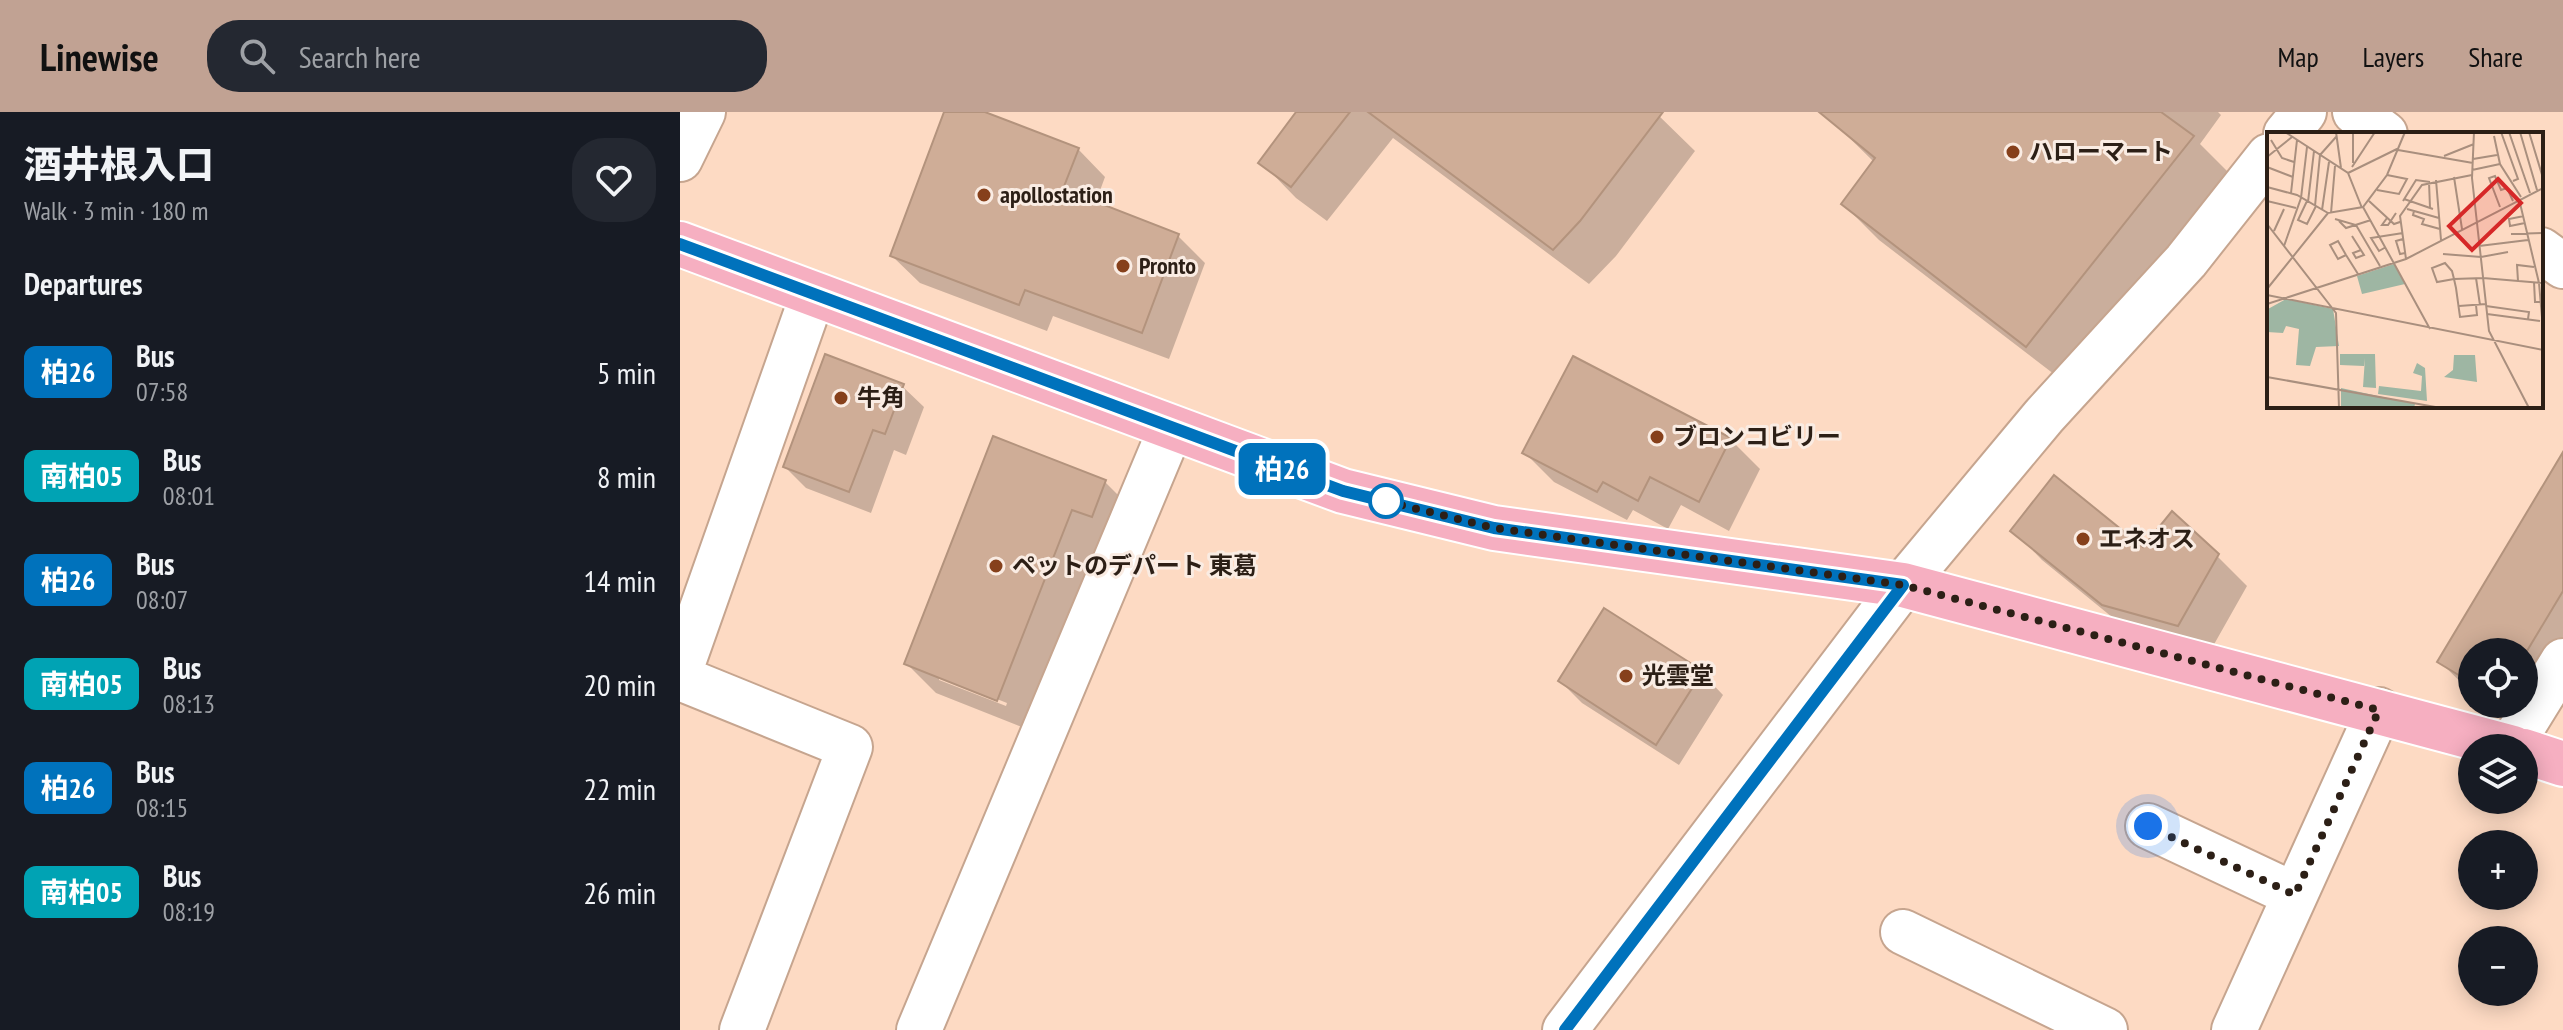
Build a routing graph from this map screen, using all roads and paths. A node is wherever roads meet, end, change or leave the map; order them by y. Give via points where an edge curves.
1 (703, 112) edge
2 (2304, 112) edge
3 (2355, 112) edge
4 (2288, 132) edge
5 (2382, 132) edge
6 (680, 159) edge
7 (2267, 159) edge
8 (680, 244) edge
9 (2543, 251) edge
10 (2563, 266) edge
11 (813, 294) junction
12 (1171, 428) junction
13 (1903, 585) junction
14 (2563, 661) edge
15 (680, 671) edge
16 (680, 678) edge
17 (2379, 710) junction
18 (2463, 734) edge
19 (2520, 734) edge
20 (2538, 756) edge
21 (2563, 764) edge
22 (2148, 826) dead end
23 (2295, 895) junction
24 (1903, 932) dead end
25 (742, 1030) edge
26 (919, 1030) edge
27 (1565, 1030) edge
28 (2105, 1030) edge
29 (2234, 1030) edge

1 - 6 street
2 - 4 street
3 - 5 street
7 - 13 street via 2186,261 2044,416
8 - 11 main road
9 - 10 street
11 - 12 main road
11 - 15 street
12 - 13 main road via 1343,491 1494,528
12 - 26 street
13 - 17 main road
13 - 27 street
14 - 19 street
16 - 25 street via 850,747
17 - 18 main road
17 - 23 street
20 - 21 main road
22 - 23 street
23 - 29 street
24 - 28 street

